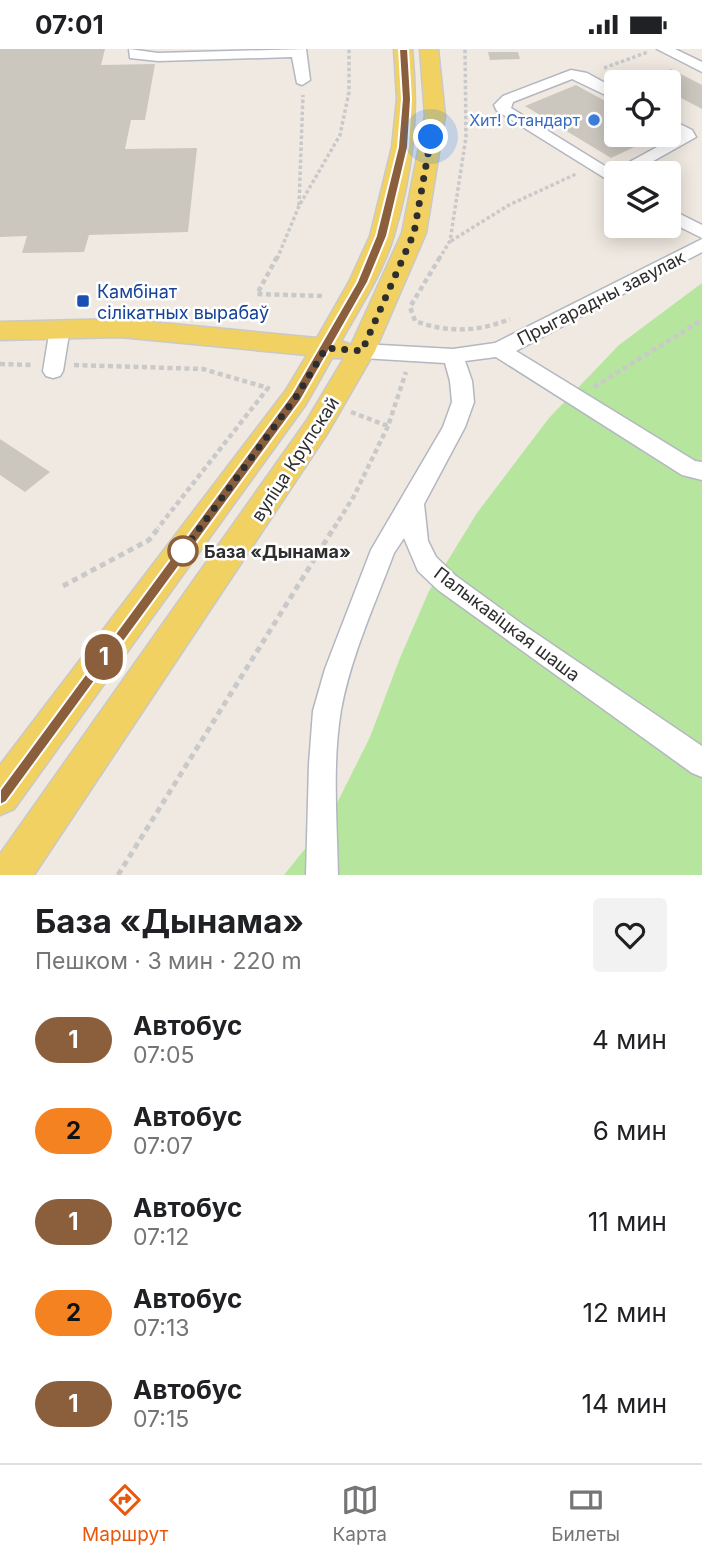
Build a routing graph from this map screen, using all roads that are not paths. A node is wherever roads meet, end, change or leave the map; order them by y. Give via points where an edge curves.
1 (136, 49) edge
2 (403, 49) edge
3 (429, 49) edge
4 (664, 49) edge
5 (299, 50) edge
6 (219, 52) edge
7 (702, 68) edge
8 (302, 80) road end
9 (604, 88) edge
10 (681, 130) edge
11 (681, 141) edge
12 (670, 147) edge
13 (644, 161) edge
14 (604, 171) edge
15 (681, 221) edge
16 (702, 233) edge
17 (702, 245) edge
18 (60, 328) junction
19 (0, 331) edge
20 (326, 348) junction
21 (499, 350) junction
22 (362, 351) junction
23 (453, 356) junction
24 (54, 368) road end
25 (702, 471) edge
26 (412, 504) junction
27 (702, 763) edge
28 (0, 796) edge
29 (10, 875) edge
30 (322, 875) edge

1 - 6 street via 135,55 158,57
2 - 20 main road, вуліца Крупскай via 407,99 403,147 382,236
3 - 22 main road, вуліца Крупскай via 435,116 414,233
4 - 7 street
5 - 6 street
5 - 8 lane
9 - 14 street via 571,74 502,105
10 - 11 street via 688,137
12 - 13 street
15 - 16 street
17 - 21 street, Прыгарадны завулак
18 - 19 main road
18 - 20 main road via 121,328
18 - 24 street
20 - 22 main road
20 - 28 main road, вуліца Крупскай via 296,397
21 - 23 street, Прыгарадны завулак
21 - 25 street via 690,469
22 - 23 street, Прыгарадны завулак
22 - 29 main road, вуліца Крупскай via 317,427
23 - 26 street via 463,402
26 - 27 street, Палыкавіцкая шаша via 416,541 427,564 447,583
26 - 30 street via 383,550 338,669 327,712

